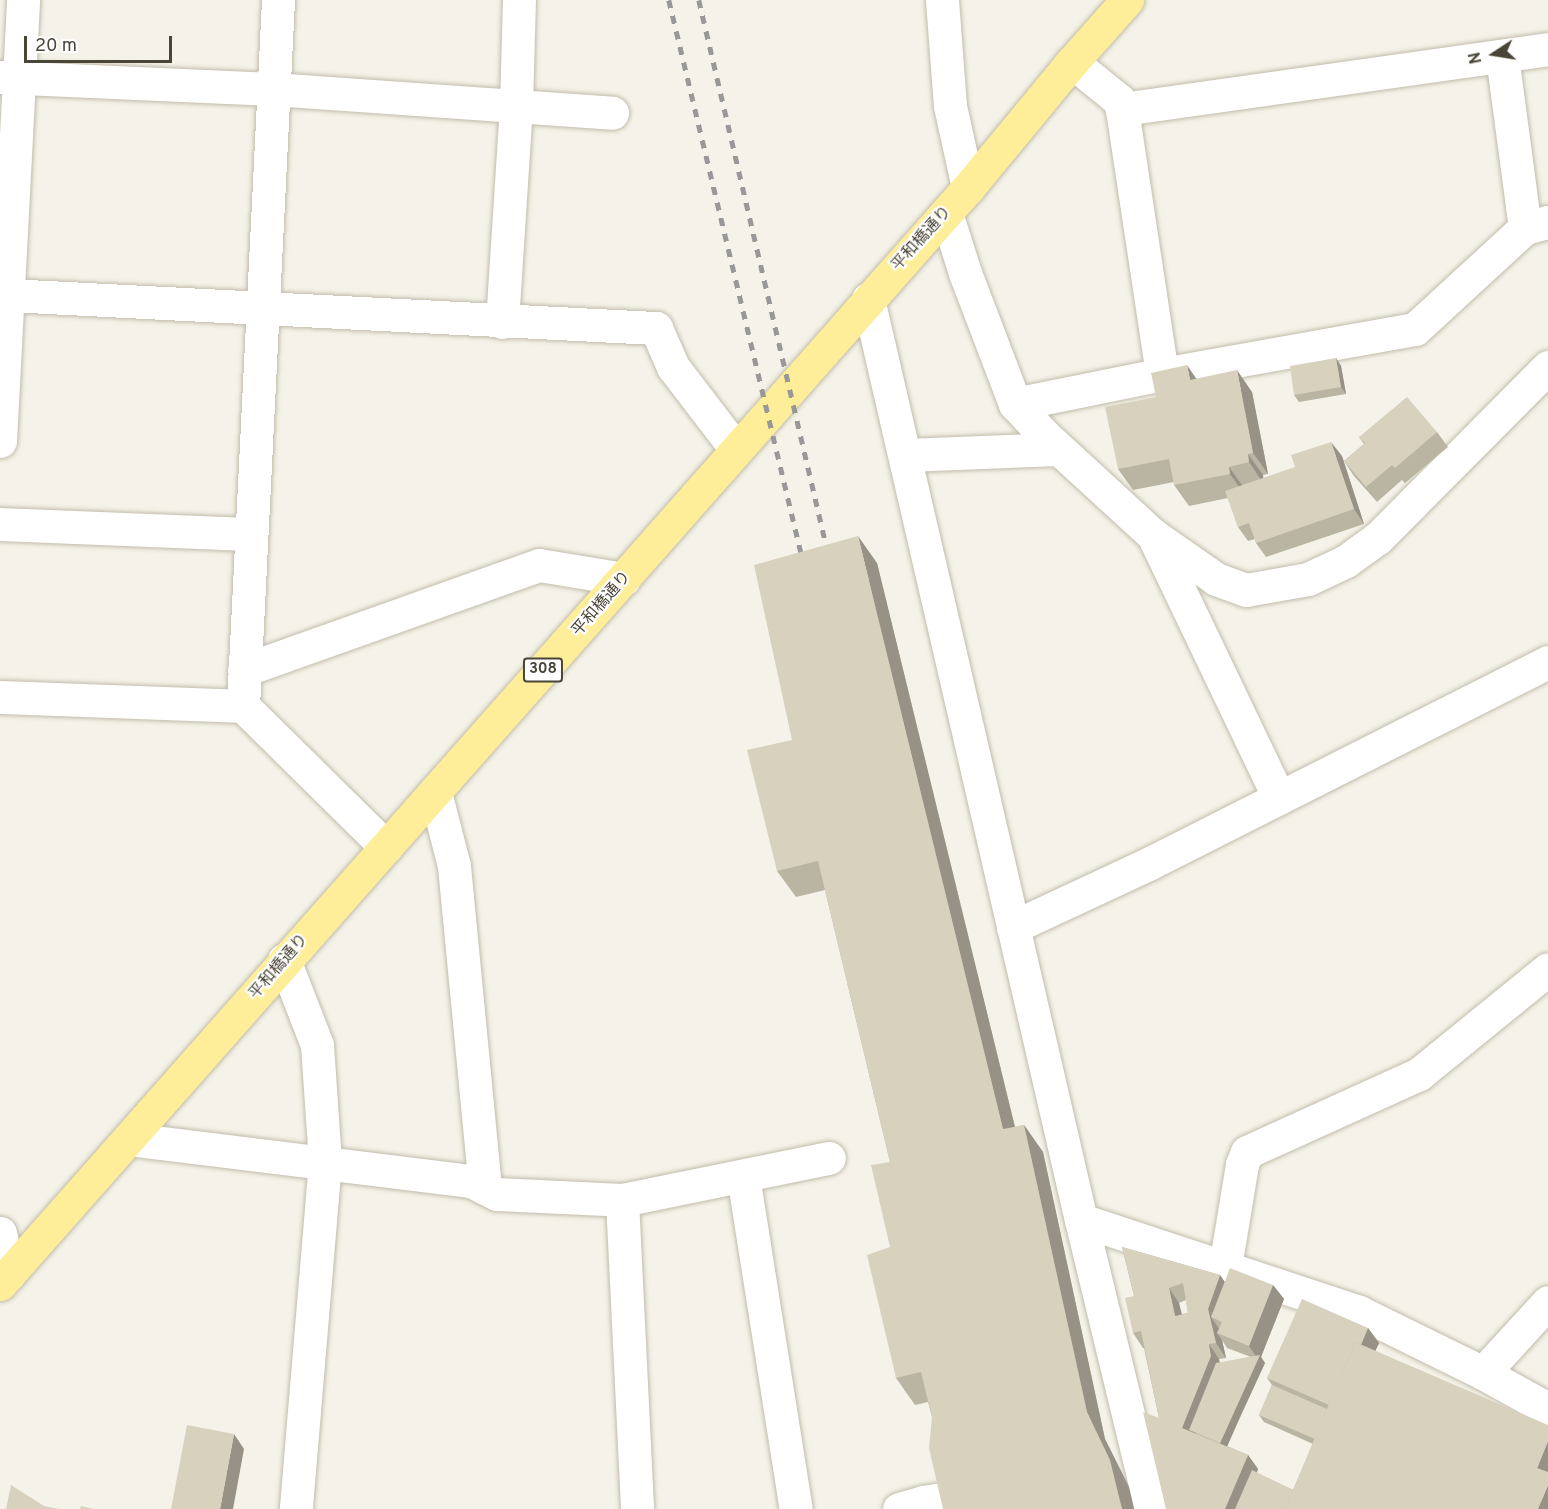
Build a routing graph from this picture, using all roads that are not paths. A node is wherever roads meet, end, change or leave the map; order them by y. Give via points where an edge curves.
1 (23, 0) edge
2 (278, 0) edge
3 (519, 0) edge
4 (942, 0) edge
5 (1127, 0) edge
6 (1548, 49) edge
7 (1502, 56) junction
8 (1072, 62) junction
9 (9, 77) edge
10 (273, 89) junction
11 (516, 106) junction
12 (1122, 109) junction
13 (612, 113) dead end
14 (968, 188) junction
15 (946, 213) junction
16 (1536, 225) edge
17 (5, 250) edge
18 (8, 295) junction
19 (868, 299) junction
20 (262, 308) junction
21 (502, 322) junction
22 (1162, 374) junction
23 (1544, 381) edge
24 (1015, 404) junction
25 (0, 441) edge
26 (736, 448) junction
27 (1058, 449) junction
28 (906, 455) junction
29 (0, 524) edge
30 (251, 534) junction
31 (1153, 535) junction
32 (624, 579) junction
33 (1548, 662) edge
34 (244, 670) junction
35 (0, 697) edge
36 (243, 706) junction
37 (435, 792) junction
38 (1279, 798) junction
39 (386, 848) junction
40 (1013, 927) junction
41 (284, 960) junction
42 (1548, 969) edge
43 (129, 1139) junction
44 (830, 1158) dead end
45 (325, 1161) junction
46 (742, 1176) junction
47 (485, 1188) junction
48 (622, 1200) junction
49 (1081, 1220) junction
50 (0, 1233) edge
51 (1225, 1267) junction
52 (5, 1279) edge
53 (1548, 1302) edge
54 (1483, 1373) junction
55 (1548, 1409) edge
56 (953, 1497) edge
57 (297, 1509) edge
58 (637, 1509) edge
59 (795, 1509) edge
60 (899, 1509) edge
61 (1151, 1509) edge

1 - 9 street
2 - 10 street
3 - 11 street
4 - 14 street via 950,106
5 - 8 main road, 平和橋通り / 308
6 - 7 street
7 - 12 street
7 - 16 street
8 - 12 street via 1119,100
8 - 14 main road, 平和橋通り / 308
9 - 10 street
9 - 17 street
10 - 11 street
10 - 20 street
11 - 13 street
11 - 21 street
12 - 22 street
14 - 15 main road, 平和橋通り / 308
15 - 19 main road, 平和橋通り / 308
15 - 24 street via 964,273
16 - 22 street via 1415,329
17 - 18 street
18 - 20 street
18 - 25 street
19 - 26 main road, 平和橋通り / 308
19 - 28 street
20 - 21 street
20 - 30 street
21 - 26 street via 656,328 673,367
22 - 24 street
23 - 31 street via 1378,538 1346,561 1308,579 1246,590 1216,579
24 - 27 street
26 - 32 main road, 平和橋通り / 308
27 - 28 street
27 - 31 street
28 - 40 street
29 - 30 street
30 - 34 street
31 - 38 street
32 - 34 street via 538,565
32 - 37 main road, 平和橋通り / 308
33 - 38 street
34 - 36 street
35 - 36 street
36 - 39 street
37 - 39 main road, 平和橋通り / 308
37 - 47 street via 454,866
38 - 40 street
39 - 41 main road, 平和橋通り / 308
40 - 49 street
41 - 43 main road, 平和橋通り / 308
41 - 45 street via 317,1045
42 - 51 street via 1419,1074 1247,1152
43 - 45 street
43 - 52 main road, 平和橋通り / 308
44 - 46 street
45 - 47 street via 471,1181
45 - 57 street
46 - 48 street
46 - 59 street
47 - 48 street via 497,1194
48 - 58 street
49 - 51 street
49 - 61 street
50 - 52 street
51 - 54 street via 1359,1312
53 - 54 street
54 - 55 street
56 - 60 street

